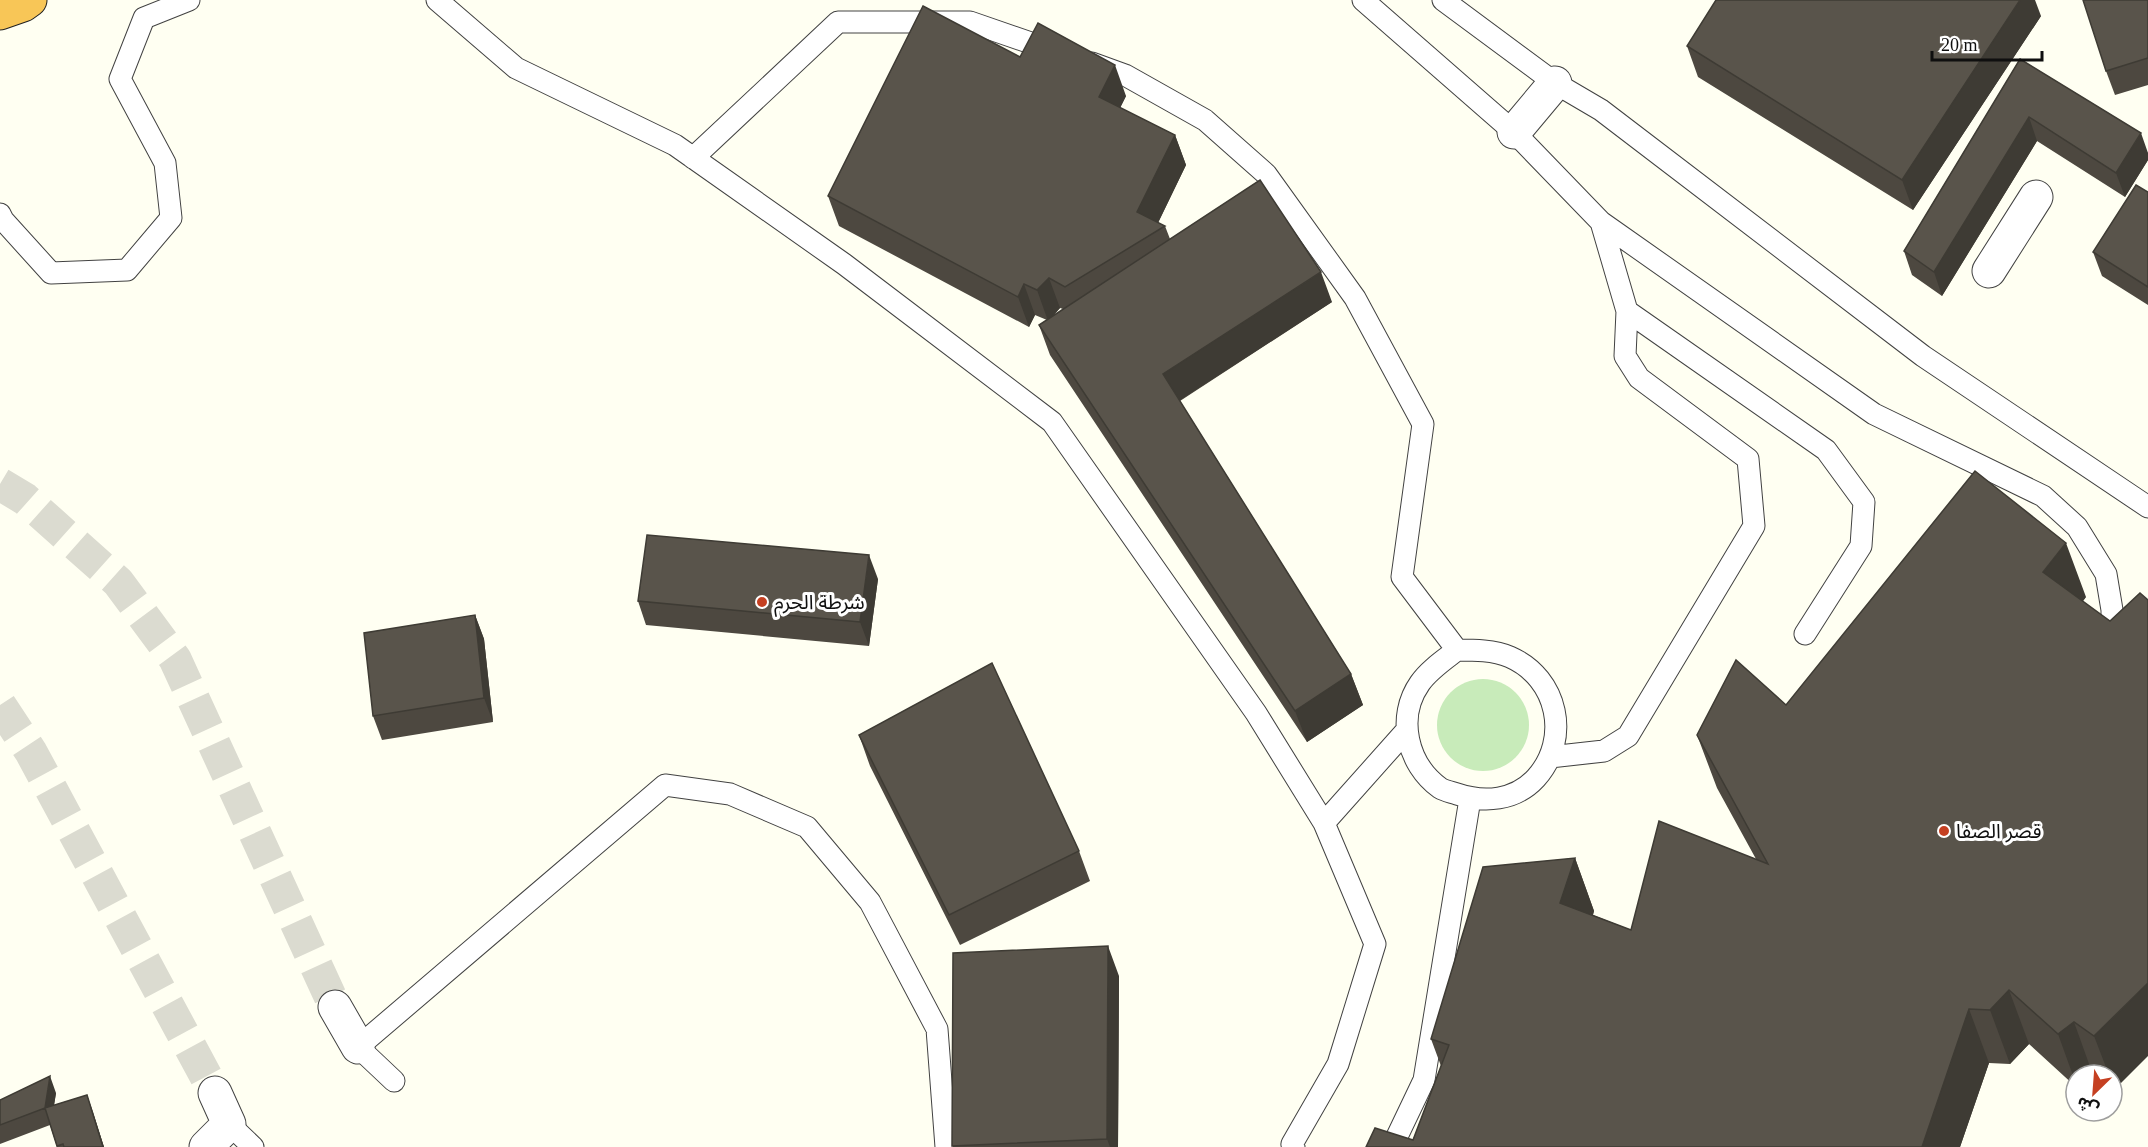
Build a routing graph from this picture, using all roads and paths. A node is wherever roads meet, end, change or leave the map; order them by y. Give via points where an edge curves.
1 (30, 0) edge
2 (189, 0) edge
3 (437, 0) edge
4 (1363, 0) edge
5 (1443, 0) edge
6 (0, 13) edge
7 (1555, 83) junction
8 (1514, 132) junction
9 (693, 158) junction
10 (2036, 197) dead end
11 (0, 214) edge
12 (1601, 222) junction
13 (1989, 270) dead end
14 (1627, 311) junction
15 (2148, 507) edge
16 (1804, 634) dead end
17 (2112, 646) edge
18 (1457, 650) junction
19 (1406, 731) junction
20 (1550, 757) junction
21 (1470, 799) junction
22 (1324, 823) junction
23 (334, 1007) tunnel mouth
24 (358, 1047) junction
25 (394, 1081) dead end
26 (215, 1092) tunnel mouth
27 (229, 1124) junction
28 (206, 1147) edge
29 (253, 1147) edge
30 (946, 1147) edge
31 (1294, 1147) edge
32 (1392, 1147) edge

1 - 6 highway
2 - 11 lane via 144,18 120,79 165,163 171,218 127,270 51,273
3 - 9 lane via 516,68 675,145
4 - 8 lane
5 - 7 lane
7 - 8 street
7 - 15 lane via 1601,110 1923,356
8 - 12 lane
9 - 18 lane via 838,22 970,22 1125,75 1205,120 1266,174 1355,298 1423,424 1402,577
9 - 22 lane via 844,264 1052,422 1256,713
10 - 13 street
12 - 14 lane
12 - 17 lane via 1874,414 2043,496 2077,526 2106,574
14 - 16 lane via 1826,450 1864,502 1861,546
14 - 20 lane via 1625,356 1639,378 1748,459 1754,526 1628,736 1604,751
18 - 19 lane via 1420,683 1409,706
18 - 20 lane via 1509,656 1531,669 1546,687 1555,710 1557,734
19 - 21 lane via 1424,774 1442,789
19 - 22 lane
20 - 21 lane via 1536,779 1514,794 1489,801
21 - 32 lane via 1424,1080
22 - 31 lane via 1375,944 1338,1064 1292,1144
23 - 24 street
24 - 25 lane
24 - 30 lane via 665,785 730,794 807,828 870,902 937,1029
26 - 27 street
27 - 28 street
27 - 29 lane

